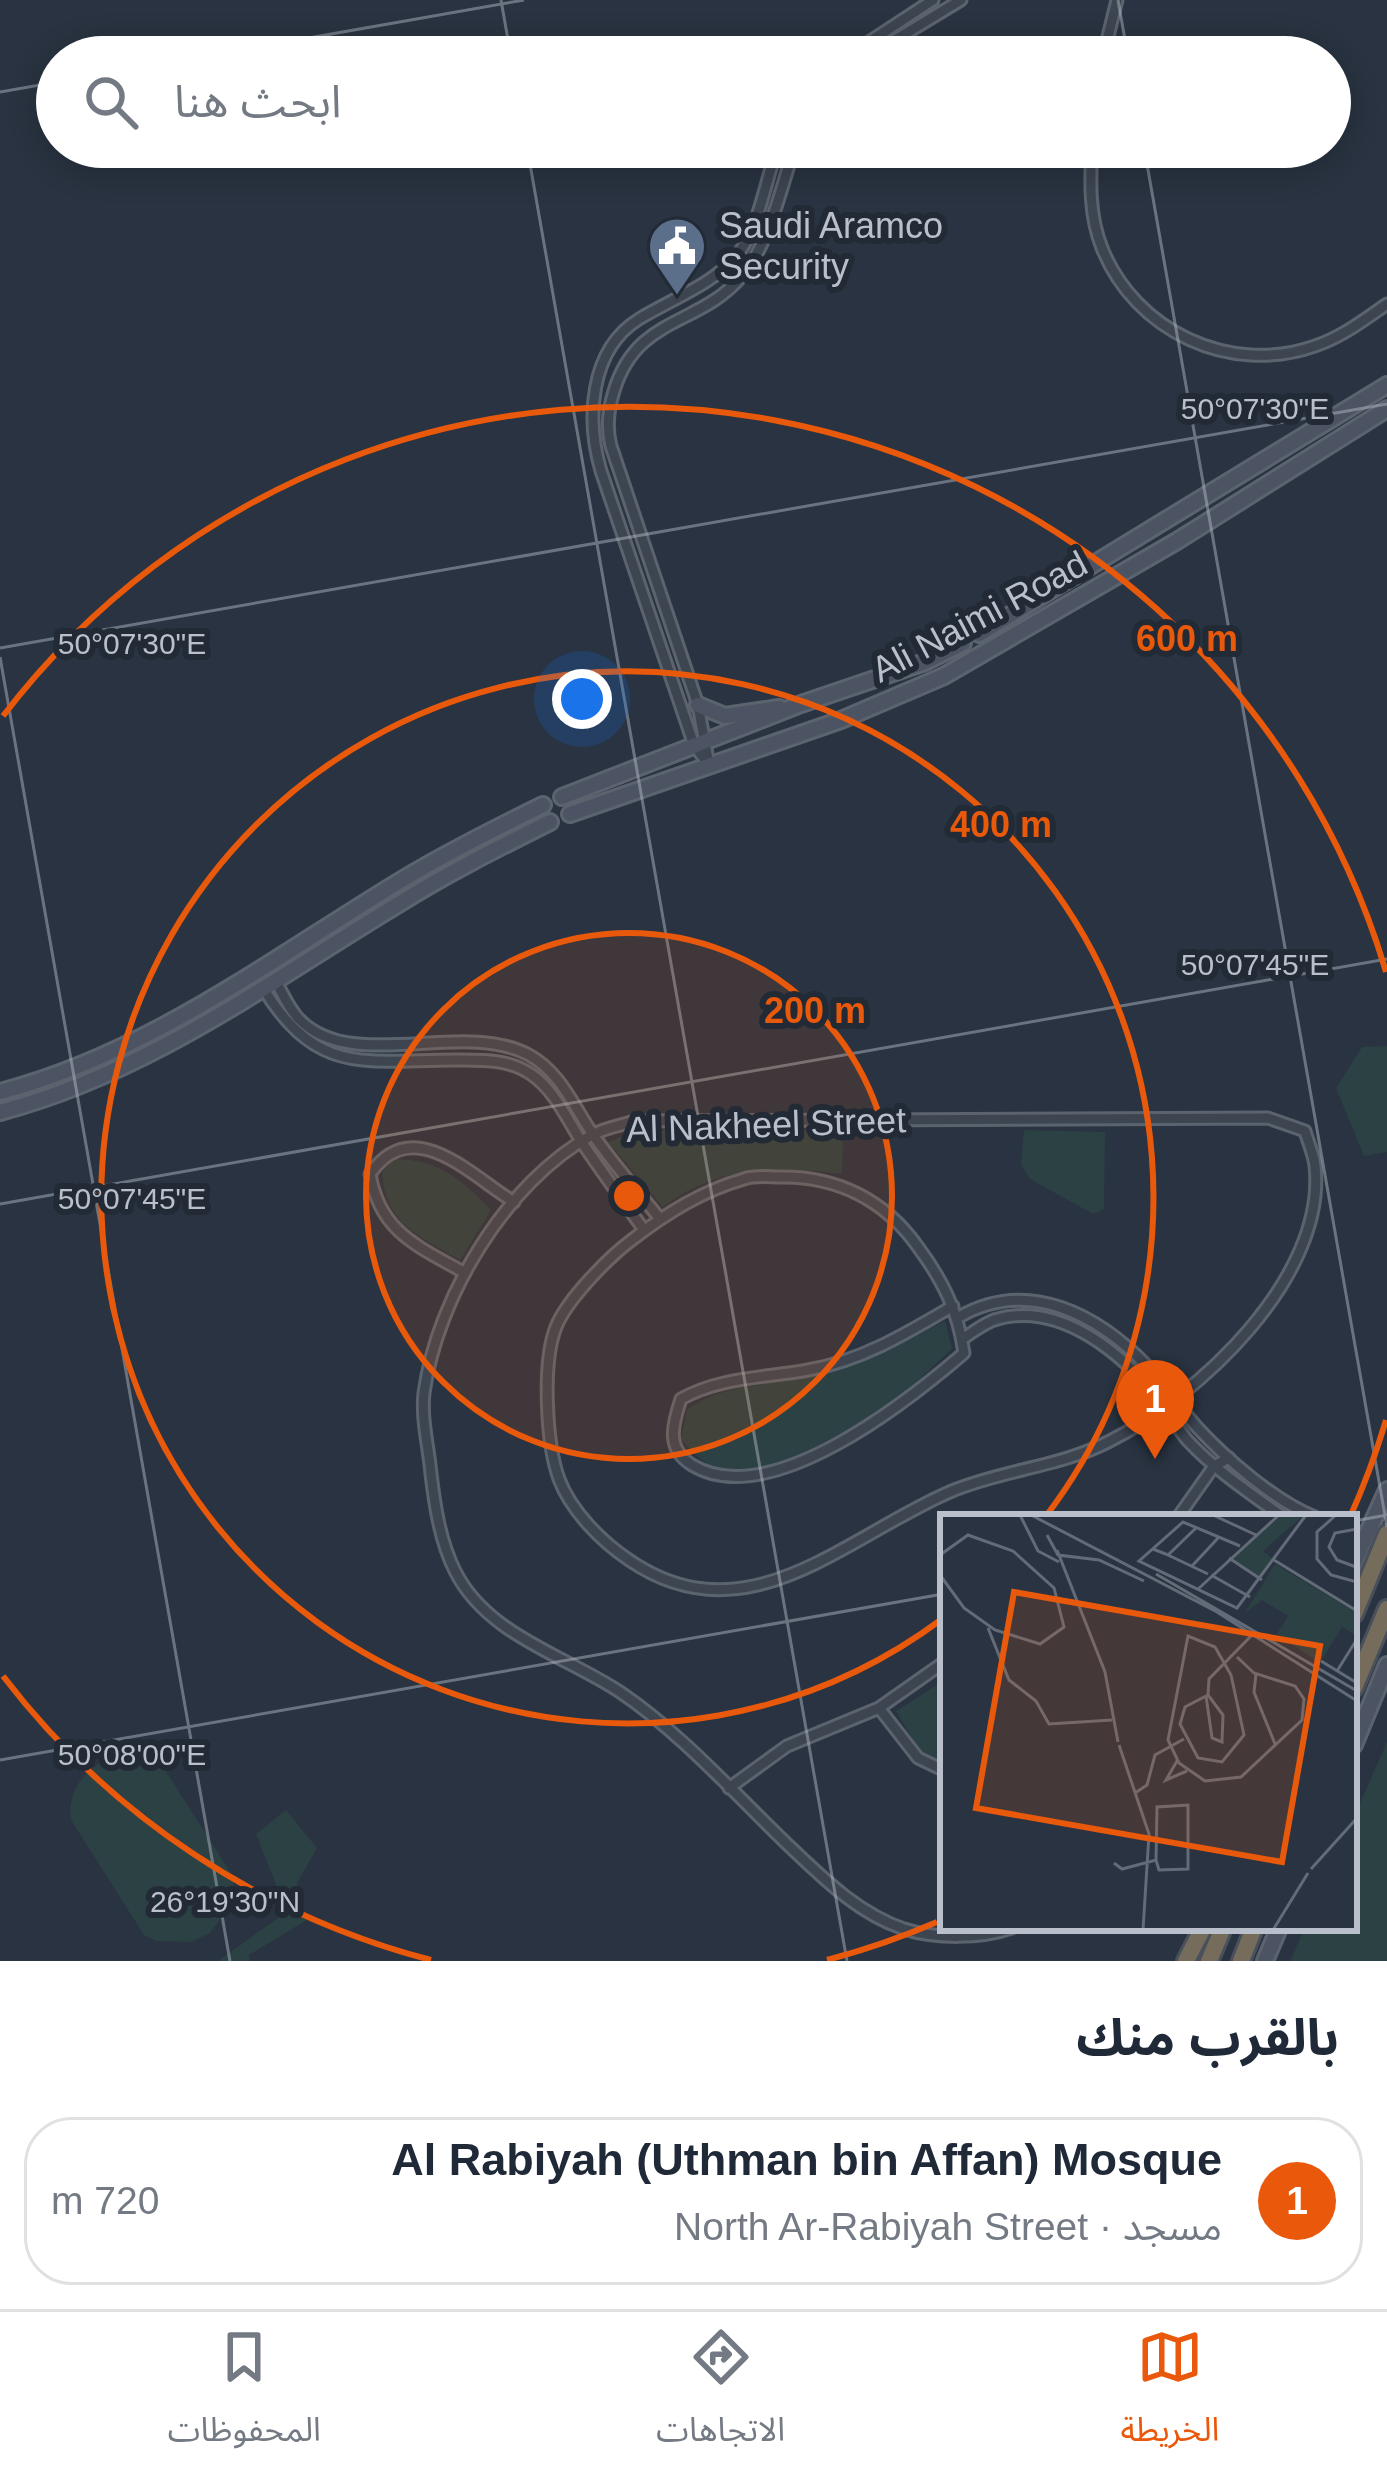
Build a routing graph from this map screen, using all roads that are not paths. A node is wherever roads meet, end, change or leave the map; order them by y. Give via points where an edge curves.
1 (933, 0) edge
2 (961, 0) edge
3 (1116, 0) edge
4 (878, 36) edge
5 (902, 36) edge
6 (1108, 36) edge
7 (771, 168) edge
8 (788, 168) edge
9 (1092, 168) edge
10 (711, 278) junction
11 (725, 292) junction
12 (1387, 304) edge
13 (634, 322) junction
14 (647, 337) junction
15 (1387, 386) edge
16 (1387, 409) edge
17 (979, 634) dead end
18 (963, 643) dead end
19 (801, 704) junction
20 (698, 705) junction
21 (701, 743) junction
22 (709, 765) junction
23 (543, 805) dead end
24 (519, 816) junction
25 (550, 822) dead end
26 (528, 833) junction
27 (258, 970) junction
28 (269, 985) junction
29 (0, 1092) edge
30 (0, 1112) edge
31 (593, 1134) junction
32 (582, 1143) junction
33 (514, 1202) junction
34 (660, 1219) junction
35 (644, 1231) junction
36 (465, 1273) junction
37 (953, 1306) junction
38 (959, 1317) junction
39 (962, 1339) junction
40 (1169, 1402) junction
41 (1229, 1458) junction
42 (1214, 1466) junction
43 (1387, 1490) edge
44 (1180, 1514) edge
45 (1279, 1514) edge
46 (1311, 1514) edge
47 (1371, 1529) edge
48 (1357, 1556) edge
49 (1357, 1599) edge
50 (1387, 1610) edge
51 (940, 1665) edge
52 (1387, 1665) edge
53 (1357, 1681) edge
54 (879, 1708) junction
55 (1357, 1738) edge
56 (940, 1769) edge
57 (729, 1788) junction
58 (1004, 1931) edge
59 (1199, 1931) edge
60 (1222, 1931) edge
61 (1253, 1931) edge
62 (1278, 1931) edge
63 (1185, 1961) edge
64 (1209, 1961) edge
65 (1241, 1961) edge
66 (1265, 1961) edge

1 - 4 street
2 - 5 street
3 - 6 street
7 - 10 street via 743,246
8 - 11 street via 760,249
9 - 12 street via 1105,255 1133,299 1176,333 1224,352 1274,355 1334,339
10 - 11 street via 712,290
10 - 13 street
11 - 14 street
13 - 14 street via 646,326
13 - 21 street via 600,374 594,447
14 - 20 street via 619,374 609,437
15 - 17 main road, Ali Naimi Road
16 - 22 main road, Ali Naimi Road via 944,676
18 - 19 main road, Ali Naimi Road
19 - 20 main road via 737,716
19 - 21 main road, Ali Naimi Road
20 - 21 street
21 - 22 street
21 - 22 main road, Ali Naimi Road via 569,794 572,803 576,811
23 - 24 main road
24 - 26 main road via 532,820
24 - 27 main road
25 - 26 main road
26 - 28 main road
27 - 28 street
27 - 29 main road via 118,1050
28 - 30 main road via 151,1055
28 - 31 street via 332,1040 475,1041 526,1054 563,1086
28 - 32 street via 291,1029 329,1054 514,1065 535,1076
31 - 32 street, Al Nakheel Street
31 - 34 street
31 - 40 street, Al Nakheel Street via 635,1120 1084,1116 1268,1118 1305,1131 1315,1167 1310,1223 1294,1262 1267,1311
32 - 33 street, Al Nakheel Street
32 - 35 street
33 - 36 street, Al Nakheel Street
33 - 36 street via 442,1154 383,1154 370,1174 390,1225
34 - 35 street
34 - 37 street via 747,1177 808,1177 860,1193 900,1221
35 - 40 street via 606,1259 556,1326 546,1401 560,1480 602,1541 690,1589 749,1588 794,1576 934,1499 1108,1442
36 - 57 street, Al Nakheel Street via 435,1338 423,1398 436,1517 455,1572 488,1617 620,1692
37 - 38 street
37 - 39 street via 863,1355 695,1391 681,1400 672,1440 680,1457 704,1472 758,1476 898,1407 964,1353
38 - 39 street
38 - 40 street via 982,1304 1063,1306 1150,1368
39 - 40 street via 1004,1318 1062,1324 1110,1350
40 - 41 street
40 - 42 street via 1185,1438
41 - 42 street
41 - 46 street
42 - 44 street
42 - 45 street
43 - 47 main road
47 - 48 main road
47 - 49 highway
50 - 53 highway
51 - 54 street
52 - 55 main road
54 - 56 street via 918,1758
54 - 57 street via 787,1746
57 - 58 street, Al Nakheel Street via 840,1894 905,1929
59 - 63 highway
60 - 64 highway
61 - 65 highway
62 - 66 main road

